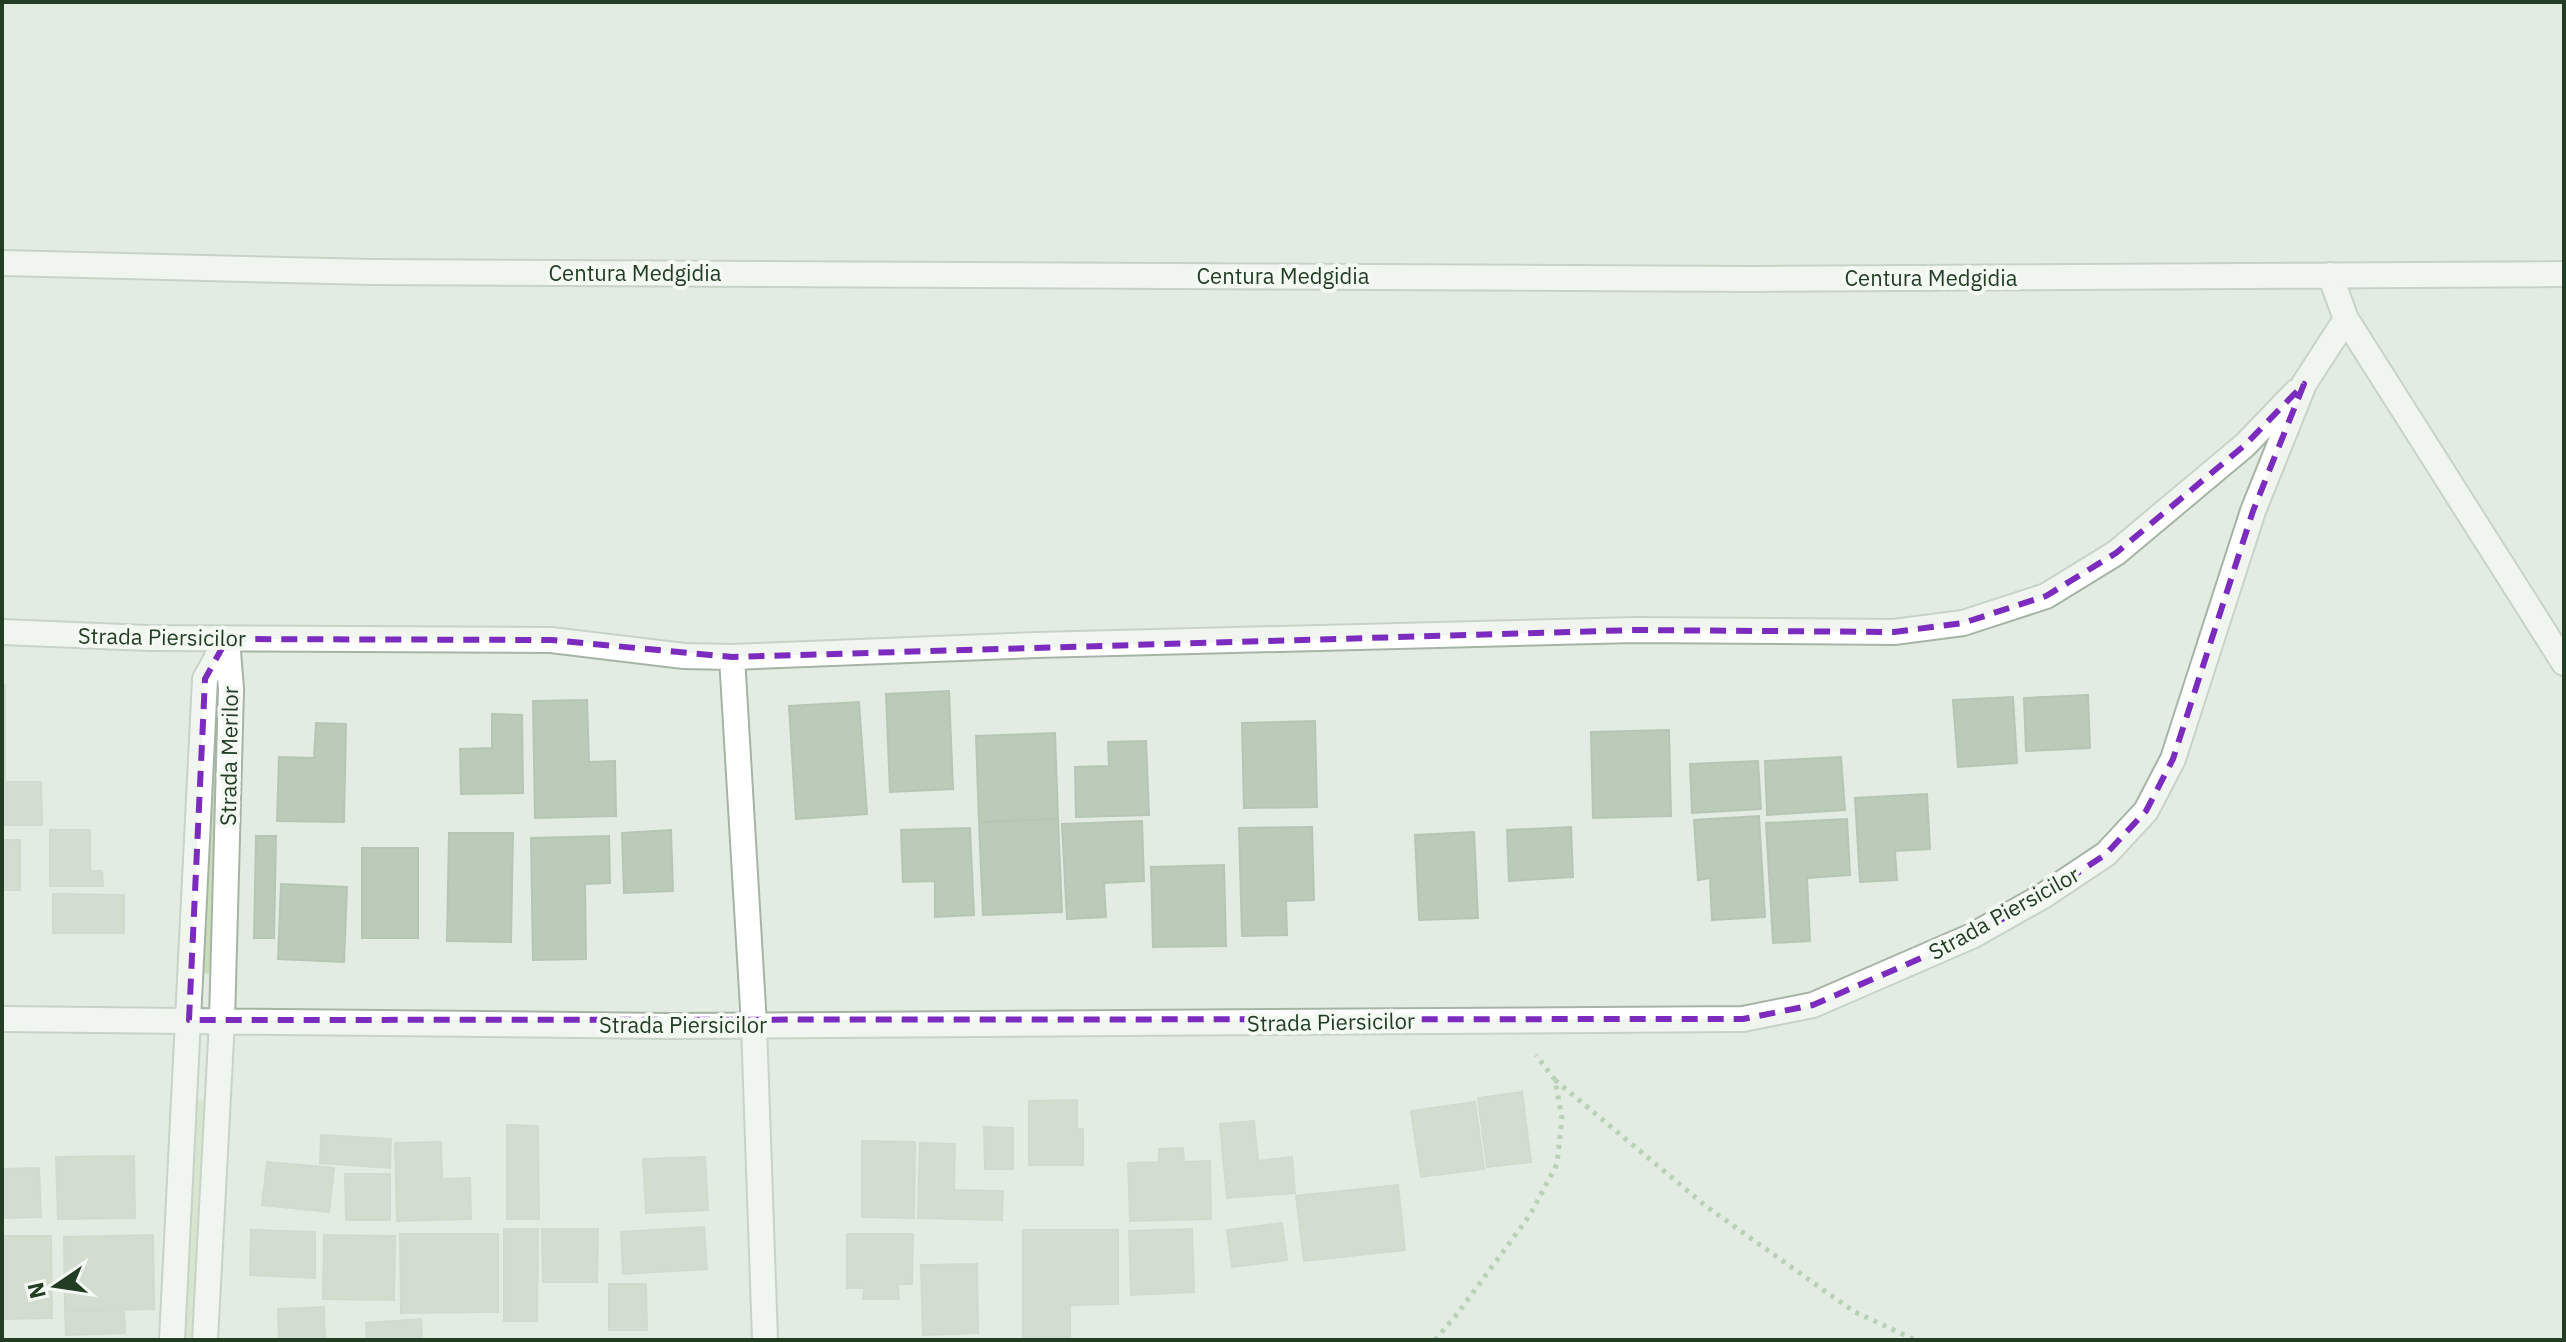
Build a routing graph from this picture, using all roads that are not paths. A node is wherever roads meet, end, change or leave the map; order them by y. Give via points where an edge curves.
1 (2, 263) edge
2 (2564, 274) edge
3 (2330, 275) junction
4 (2346, 319) junction
5 (2304, 384) junction
6 (2, 632) edge
7 (227, 639) junction
8 (732, 657) junction
9 (2564, 663) edge
10 (2, 1019) edge
11 (189, 1020) junction
12 (222, 1021) junction
13 (754, 1025) junction
14 (172, 1340) edge
15 (205, 1340) edge
16 (765, 1340) edge

1 - 3 street, Centura Medgidia via 388,273 1754,279
2 - 3 street, Centura Medgidia
3 - 4 street
4 - 5 street, Strada Piersicilor
4 - 9 street
5 - 8 street, Strada Piersicilor via 2245,445 2116,553 2046,596 1963,623 1894,632 1635,630
5 - 13 street, Strada Piersicilor via 2253,511 2173,759 2146,811 2106,854 2043,896 1972,936 1813,1005 1743,1019
6 - 7 street, Strada Piersicilor
7 - 8 street, Strada Piersicilor via 551,640
7 - 11 street, Strada Merilor via 205,679
7 - 12 street, Strada Merilor via 231,689
8 - 13 street
10 - 11 street, Strada Piersicilor
11 - 12 street, Strada Piersicilor
11 - 14 street, Strada Merilor
12 - 13 street, Strada Piersicilor
12 - 15 street, Strada Merilor
13 - 16 street

